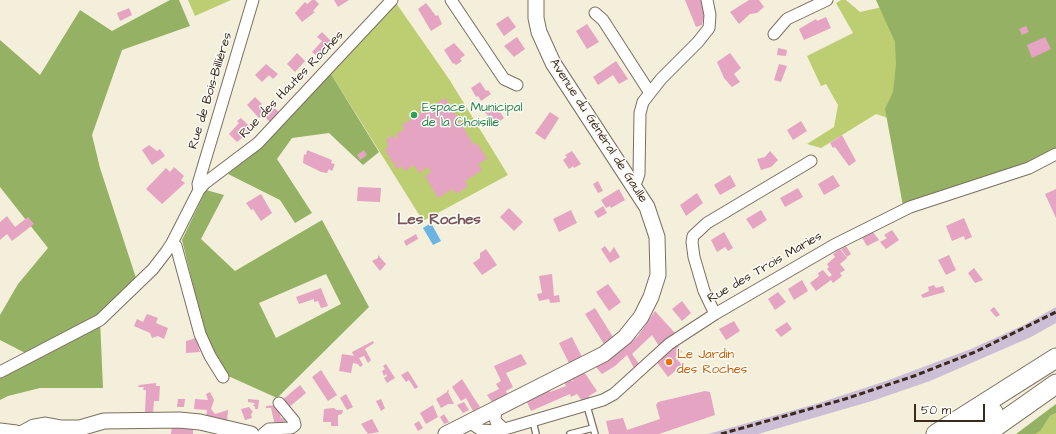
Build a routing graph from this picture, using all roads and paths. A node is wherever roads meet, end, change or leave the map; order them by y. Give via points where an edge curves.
1 (253, 0) edge
2 (392, 0) edge
3 (451, 0) edge
4 (536, 0) edge
5 (707, 0) edge
6 (827, 0) edge
7 (595, 13) dead end
8 (774, 34) dead end
9 (517, 84) dead end
10 (650, 93) junction
11 (1056, 154) edge
12 (811, 161) dead end
13 (634, 184) junction
14 (198, 190) junction
15 (172, 243) junction
16 (715, 314) junction
17 (1056, 358) edge
18 (1056, 367) edge
19 (0, 372) edge
20 (223, 377) dead end
21 (1056, 384) edge
22 (1056, 393) edge
23 (279, 403) dead end
24 (587, 406) junction
25 (497, 408) junction
26 (533, 421) junction
27 (469, 422) junction
28 (92, 429) edge
29 (62, 431) edge
30 (497, 431) edge
31 (594, 431) edge
32 (0, 432) edge
33 (21, 434) edge
34 (251, 434) edge
35 (263, 434) edge
36 (446, 434) edge
37 (536, 434) edge
38 (570, 434) edge
39 (936, 434) edge
40 (962, 434) edge
41 (985, 434) edge
42 (1004, 434) edge

1 - 14 street, Rue de Bois-Billières
2 - 14 street, Rue des Hautes Roches via 258,143
3 - 9 street via 504,79
4 - 13 street, Avenue du Général de Gaulle via 539,32 554,63
5 - 10 street via 709,28
6 - 8 street via 787,19
7 - 10 street via 603,20
10 - 13 street via 640,113 639,174
11 - 16 street, Rue des Trois Maries via 1029,168 910,207 834,245
12 - 16 street via 707,223 693,236 694,257 704,291
13 - 25 street, Avenue du Général de Gaulle via 647,206 659,249 655,287 641,317 625,337 604,354
14 - 15 street, Rue des Hautes Roches
15 - 19 street, Rue des Hautes Roches via 153,269 100,320
15 - 20 street via 176,246 200,334
16 - 24 street, Rue des Trois Maries via 669,344 614,394
17 - 39 highway
18 - 40 highway
21 - 41 highway
22 - 42 highway
23 - 35 street via 295,425 291,428 269,429
24 - 26 street, Rue des Trois Maries
24 - 31 lane
25 - 27 street, Avenue du Général de Gaulle
25 - 30 street
26 - 30 street, Rue des Trois Maries
26 - 37 lane
27 - 30 street via 482,430
27 - 36 street, Avenue du Général de Gaulle
28 - 29 street
28 - 34 street via 104,421 179,420 200,422
29 - 33 main road via 40,426
31 - 38 lane
32 - 33 main road

